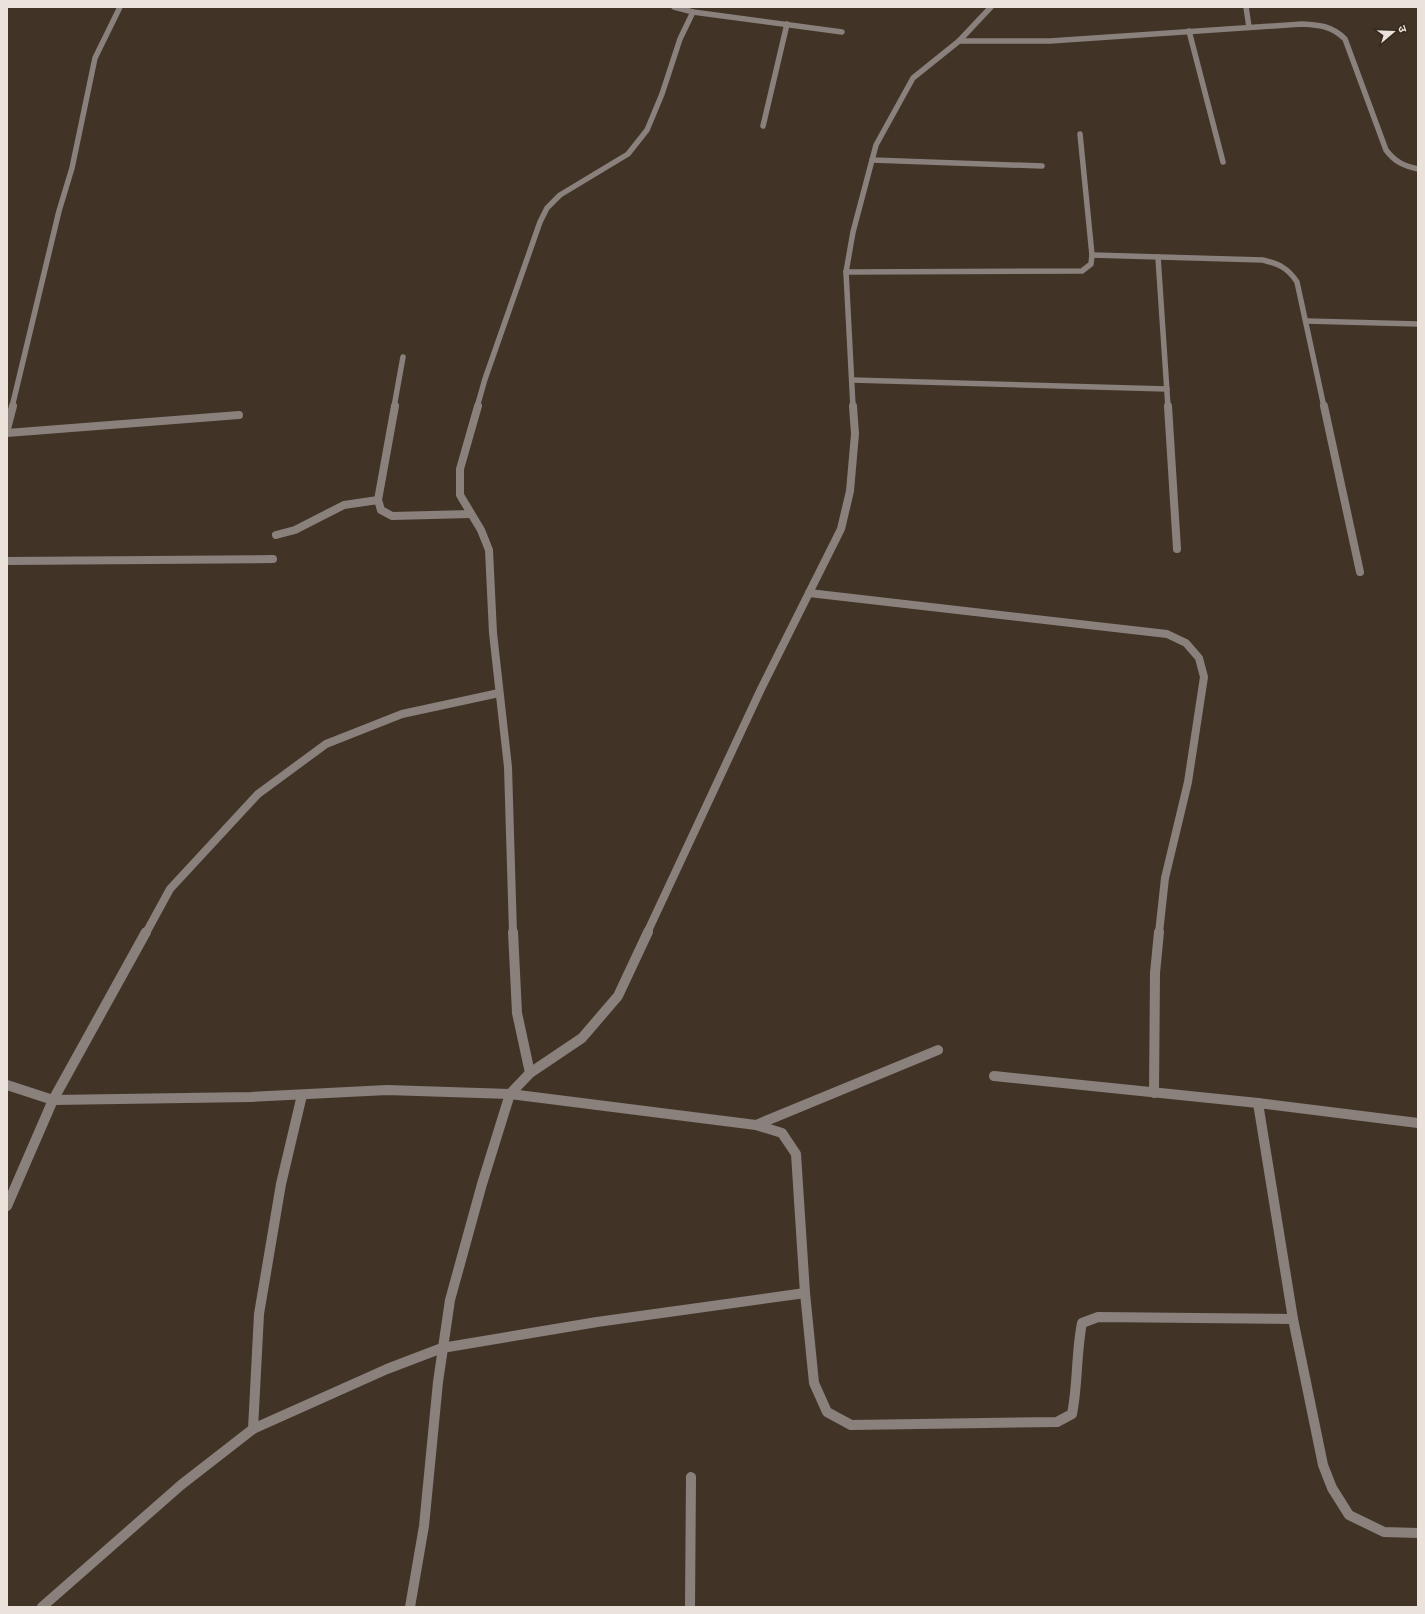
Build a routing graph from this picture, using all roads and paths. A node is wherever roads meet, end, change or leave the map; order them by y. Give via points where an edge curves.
1 (120, 7) edge
2 (674, 7) edge
3 (990, 7) edge
4 (1246, 7) edge
5 (693, 12) junction
6 (787, 24) junction
7 (1249, 27) junction
8 (1189, 31) junction
9 (842, 32) dead end
10 (959, 41) junction
11 (763, 126) dead end
12 (1080, 134) dead end
13 (872, 160) junction
14 (1223, 162) dead end
15 (1042, 166) dead end
16 (1418, 169) edge
17 (1092, 255) junction
18 (1158, 257) junction
19 (846, 272) junction
20 (1306, 321) junction
21 (1418, 324) edge
22 (403, 357) dead end
23 (852, 380) junction
24 (1167, 389) junction
25 (239, 415) dead end
26 (7, 429) edge
27 (7, 433) edge
28 (378, 500) junction
29 (471, 514) junction
30 (276, 535) dead end
31 (1177, 549) dead end
32 (273, 559) dead end
33 (7, 560) edge
34 (1360, 572) dead end
35 (809, 593) junction
36 (500, 693) junction
37 (938, 1050) dead end
38 (530, 1073) junction
39 (994, 1076) dead end
40 (7, 1085) edge
41 (1154, 1093) junction
42 (510, 1094) junction
43 (302, 1095) junction
44 (53, 1100) junction
45 (1258, 1103) junction
46 (1418, 1123) edge
47 (756, 1125) junction
48 (7, 1206) edge
49 (805, 1293) junction
50 (1293, 1319) junction
51 (442, 1348) junction
52 (253, 1429) junction
53 (691, 1477) dead end
54 (1418, 1533) edge
55 (42, 1607) edge
56 (410, 1607) edge
57 (690, 1607) edge

1 - 26 street via 95,58 72,168 59,211
2 - 5 street
3 - 10 street
4 - 7 street
5 - 6 street
5 - 29 street via 680,39 647,130 628,154 560,195 547,208 540,222 485,378 460,469 460,495
6 - 9 street
6 - 11 street
7 - 8 street
7 - 16 street via 1302,24 1324,25 1337,31 1345,39 1386,150 1392,159 1403,166
8 - 10 street via 1050,41
8 - 14 street
10 - 13 street via 913,78 876,145
12 - 17 street
13 - 15 street
13 - 19 street via 853,232
17 - 18 street
17 - 19 street via 1090,264 1082,271 1069,272
18 - 20 street via 1263,260 1281,264 1298,282
18 - 24 street
19 - 23 street
20 - 21 street
20 - 34 street
22 - 28 street
23 - 24 street
23 - 35 street via 855,434 850,491 841,529
24 - 31 street
25 - 27 street
28 - 29 street via 381,510 392,516
28 - 30 street via 344,505 295,530
29 - 36 street via 489,550 493,632
32 - 33 street
35 - 38 street via 761,689 618,996 582,1038
35 - 41 street via 1167,634 1186,643 1199,658 1204,677 1189,774 1165,878 1155,973
36 - 38 street via 508,767 517,1013
36 - 44 street via 402,714 326,744 258,794 170,889
37 - 47 street
38 - 42 street
39 - 41 street
40 - 44 street
41 - 45 street
42 - 43 street via 387,1090
42 - 47 street
42 - 51 street via 450,1300
43 - 44 street
43 - 52 street via 281,1184 259,1314
44 - 48 street
45 - 46 street
45 - 50 street
47 - 49 street via 782,1133 796,1154
49 - 50 street via 814,1383 827,1412 851,1425 1057,1422 1072,1414 1076,1397 1078,1339 1082,1323 1098,1317
49 - 51 street via 597,1322
50 - 54 street via 1323,1465 1332,1488 1349,1515 1384,1532
51 - 52 street via 386,1369
51 - 56 street via 424,1526
52 - 55 street via 181,1485
53 - 57 street

